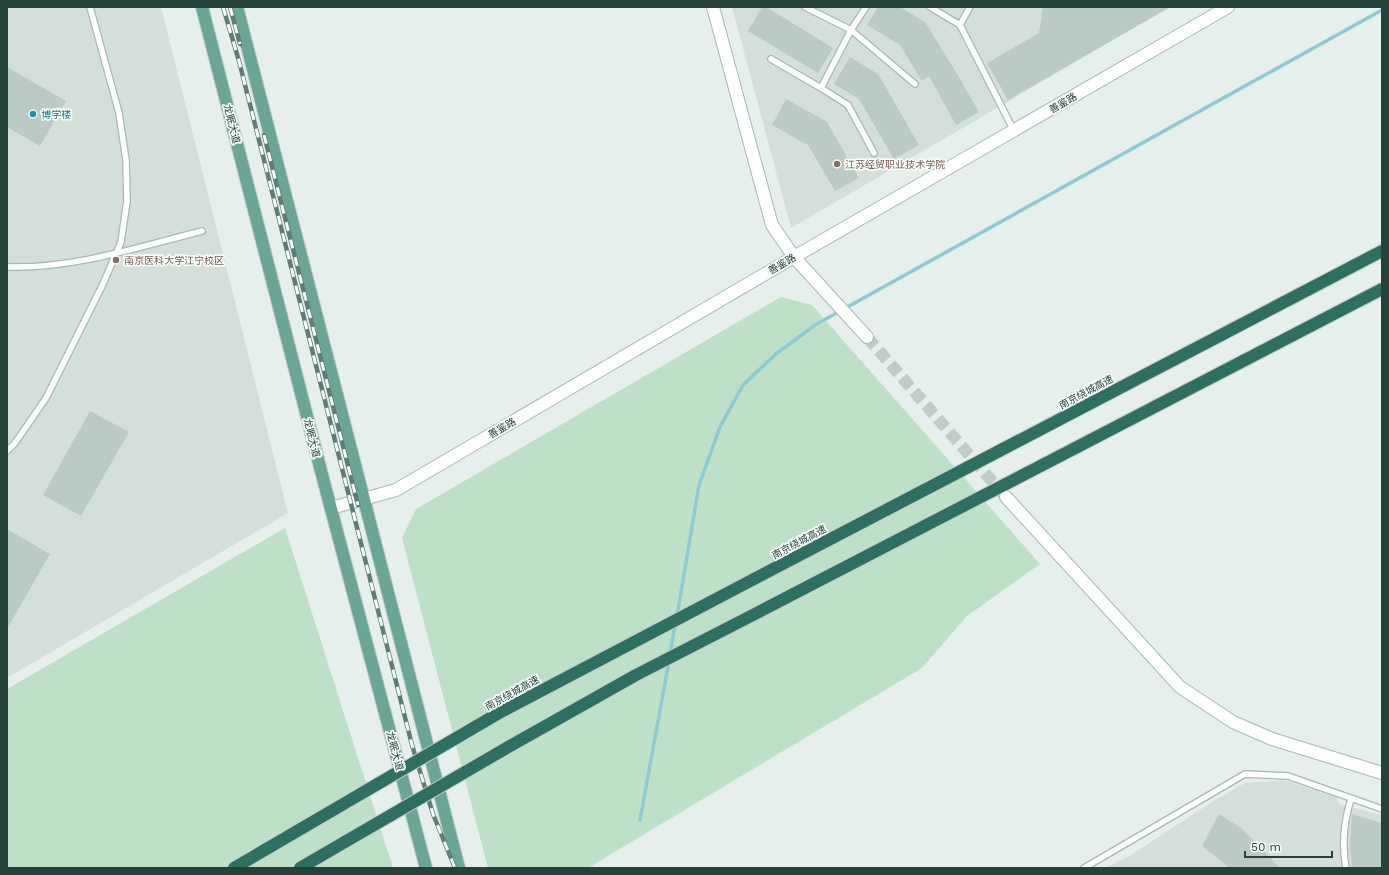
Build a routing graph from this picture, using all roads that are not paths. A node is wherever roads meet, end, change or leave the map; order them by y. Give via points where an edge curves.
1 (90, 7) edge
2 (202, 7) edge
3 (237, 7) edge
4 (713, 7) edge
5 (805, 7) edge
6 (866, 7) edge
7 (930, 7) edge
8 (970, 7) edge
9 (1228, 7) edge
10 (960, 25) junction
11 (851, 30) junction
12 (771, 59) dead end
13 (915, 84) dead end
14 (821, 88) junction
15 (1014, 131) junction
16 (874, 153) dead end
17 (202, 231) dead end
18 (1382, 251) edge
19 (116, 252) junction
20 (794, 257) junction
21 (7, 267) edge
22 (1382, 289) edge
23 (867, 338) tunnel mouth
24 (7, 451) edge
25 (1006, 497) tunnel mouth
26 (363, 499) junction
27 (331, 508) junction
28 (1382, 774) edge
29 (1351, 799) junction
30 (1382, 809) edge
31 (234, 868) edge
32 (300, 868) edge
33 (426, 868) edge
34 (459, 868) edge
35 (1084, 868) edge
36 (1346, 868) edge

1 - 19 lane via 119,113 126,160 127,202 121,242
2 - 27 main road, 龙眠大道
3 - 26 main road
4 - 20 street via 772,225
5 - 11 lane
6 - 11 lane
7 - 10 lane
8 - 10 lane
9 - 15 street, 善鉴路
10 - 15 lane
11 - 13 lane
11 - 14 lane
12 - 14 lane
14 - 16 lane via 848,105
15 - 20 street, 善鉴路
17 - 19 lane
18 - 31 highway, 南京绕城高速, bridge via 499,713
19 - 21 lane via 67,264
19 - 24 lane via 100,290 46,398
20 - 23 street
20 - 26 street, 善鉴路 via 396,490
22 - 32 highway, bridge via 636,675
25 - 28 street via 1180,687 1233,722 1272,739
26 - 27 street, 善鉴路
26 - 34 main road
27 - 33 main road, 龙眠大道
29 - 30 lane
29 - 35 lane via 1288,776 1245,774
29 - 36 lane via 1346,813

